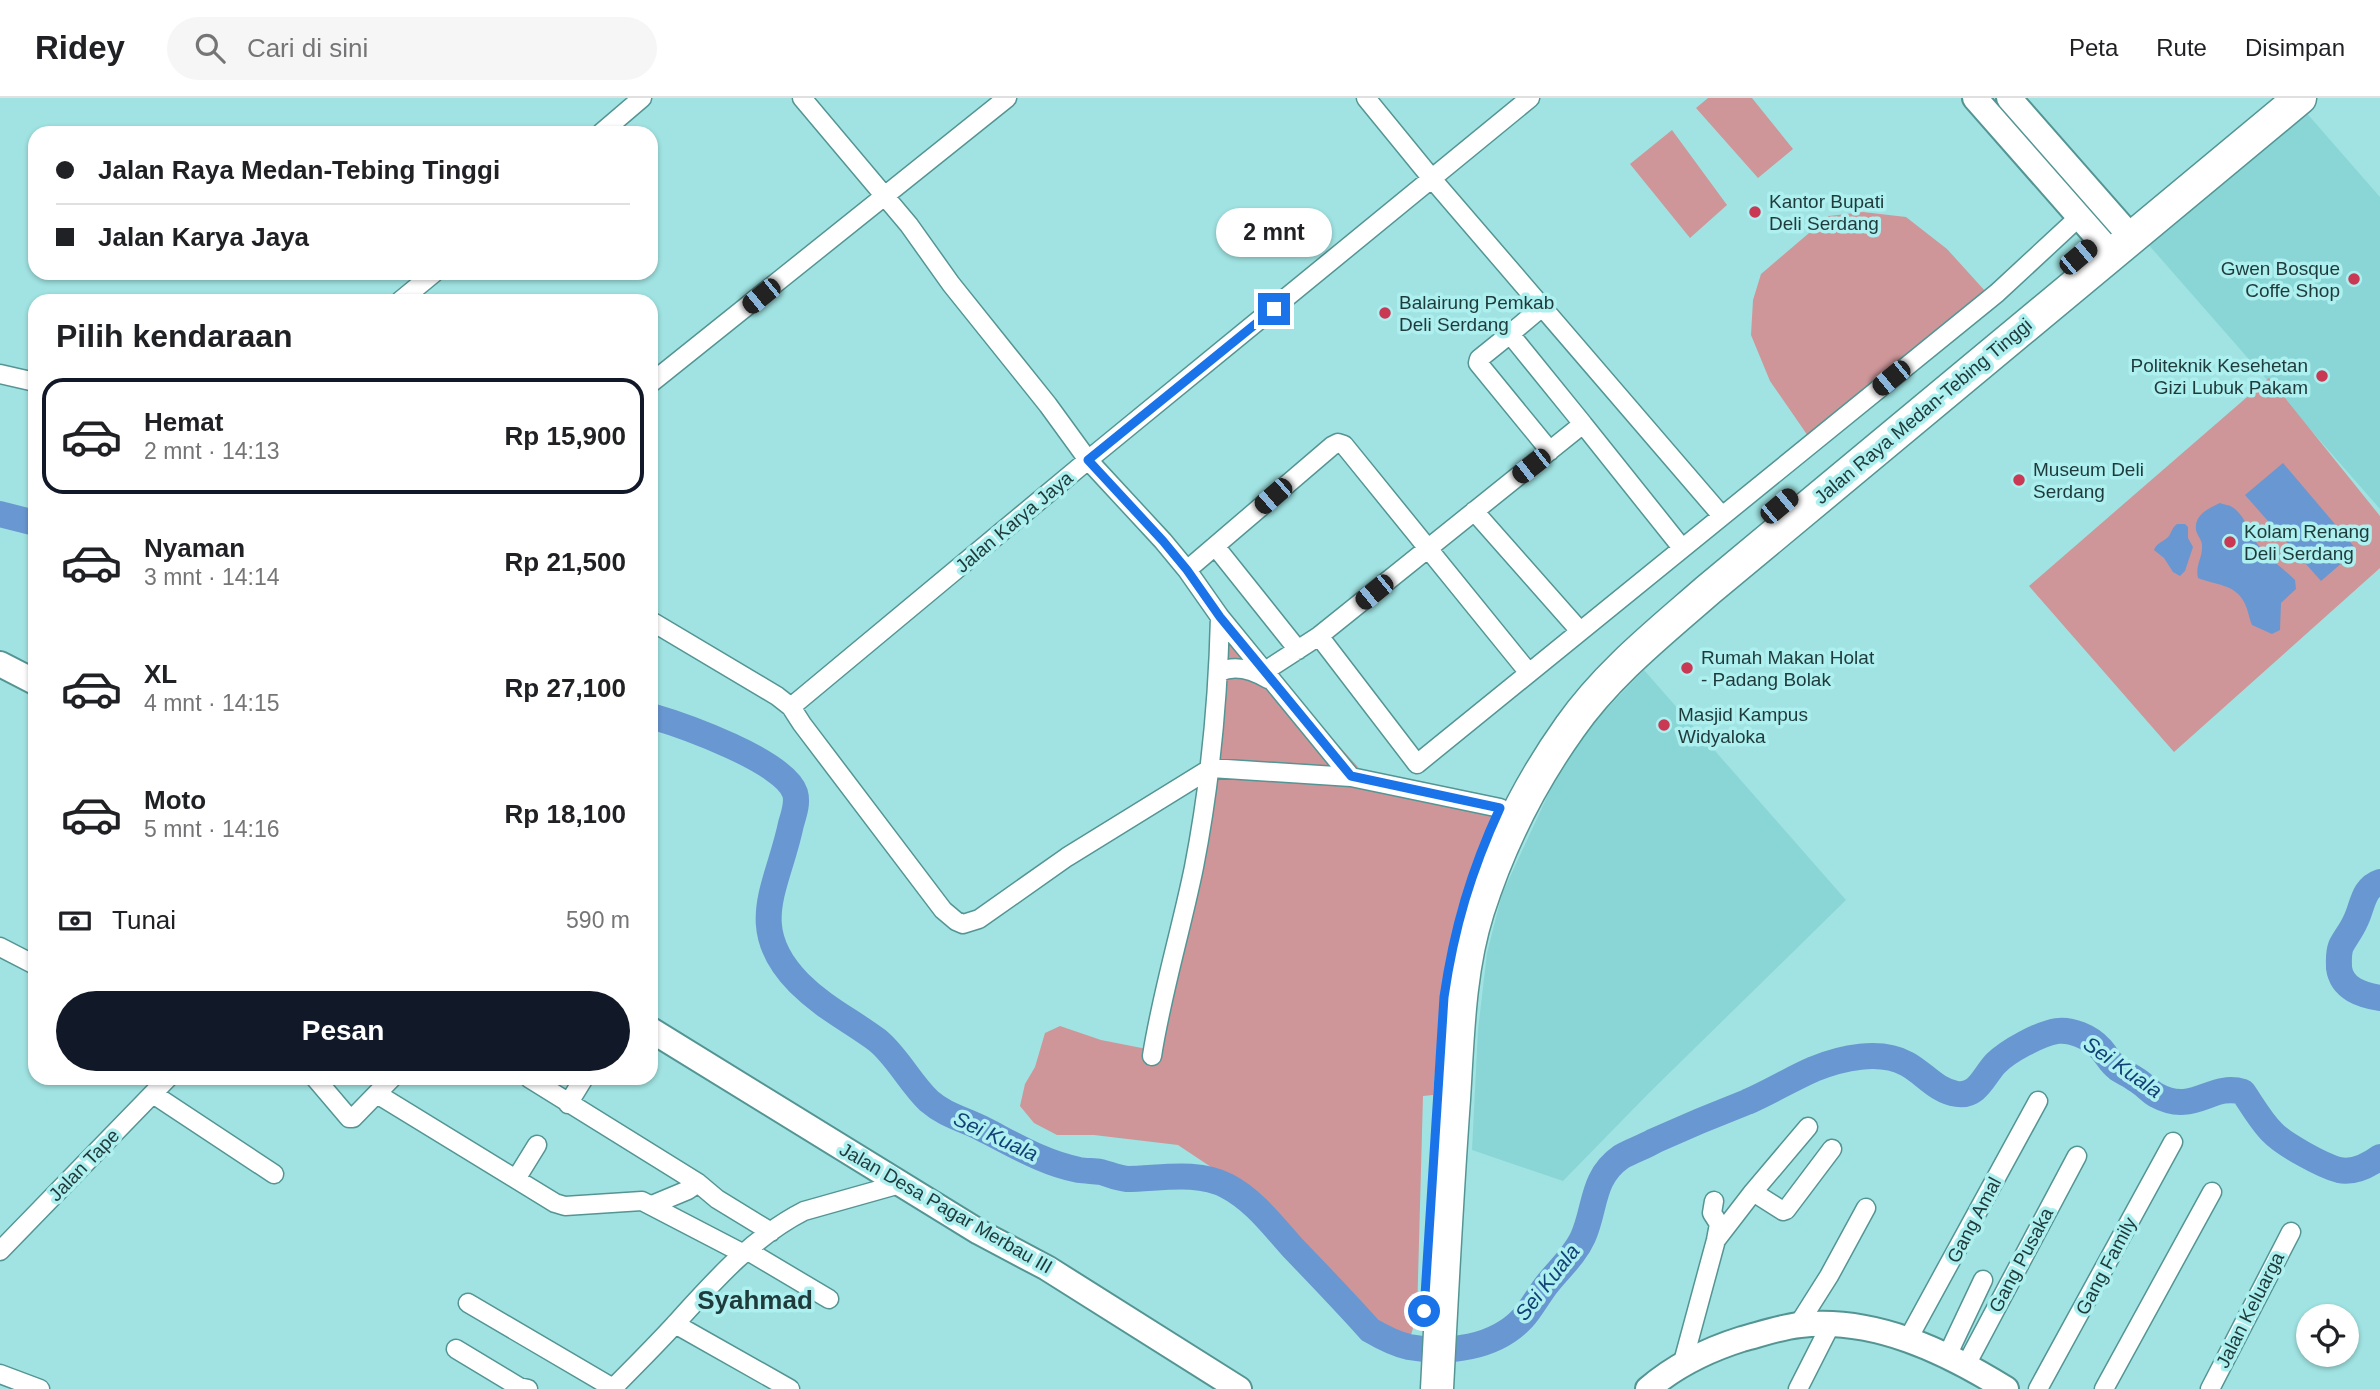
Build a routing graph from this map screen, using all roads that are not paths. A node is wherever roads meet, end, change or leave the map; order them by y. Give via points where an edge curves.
1 (642, 98) edge
2 (802, 98) edge
3 (1007, 98) edge
4 (1366, 98) edge
5 (1530, 98) edge
6 (1975, 98) edge
7 (2009, 98) edge
8 (2270, 98) edge
9 (2300, 98) edge
10 (609, 126) edge
11 (1433, 180) junction
12 (885, 195) junction
13 (2108, 234) junction
14 (426, 280) edge
15 (408, 294) edge
16 (1542, 307) junction
17 (1510, 334) junction
18 (0, 374) edge
19 (658, 377) edge
20 (28, 380) edge
21 (1583, 424) junction
22 (1550, 451) junction
23 (1088, 460) junction
24 (1475, 511) junction
25 (1722, 516) junction
26 (1215, 547) junction
27 (1429, 548) junction
28 (1682, 548) junction
29 (1187, 570) junction
30 (1220, 617) junction
31 (658, 625) edge
32 (1580, 631) junction
33 (1320, 636) junction
34 (1298, 650) junction
35 (0, 664) edge
36 (1219, 672) junction
37 (1529, 673) junction
38 (1270, 677) junction
39 (28, 678) edge
40 (792, 708) junction
41 (1417, 764) junction
42 (1211, 768) junction
43 (1351, 776) junction
44 (1401, 786) junction
45 (1500, 808) junction
46 (0, 947) edge
47 (28, 961) edge
48 (658, 1034) edge
49 (1152, 1056) dead end
50 (161, 1085) edge
51 (322, 1085) edge
52 (385, 1085) edge
53 (540, 1085) edge
54 (580, 1085) edge
55 (153, 1094) junction
56 (377, 1094) junction
57 (2038, 1101) dead end
58 (568, 1104) junction
59 (1808, 1127) dead end
60 (2173, 1142) dead end
61 (537, 1145) dead end
62 (1832, 1149) dead end
63 (2077, 1156) dead end
64 (274, 1174) dead end
65 (516, 1179) junction
66 (897, 1182) junction
67 (707, 1190) junction
68 (1753, 1192) junction
69 (2211, 1192) dead end
70 (1714, 1201) dead end
71 (653, 1205) junction
72 (1866, 1208) dead end
73 (771, 1232) junction
74 (2291, 1232) dead end
75 (1716, 1240) junction
76 (0, 1251) edge
77 (746, 1252) junction
78 (1983, 1280) dead end
79 (829, 1298) dead end
80 (468, 1303) dead end
81 (1433, 1311) junction
82 (675, 1324) junction
83 (1831, 1324) junction
84 (1798, 1325) junction
85 (1908, 1339) junction
86 (456, 1349) dead end
87 (1956, 1360) junction
88 (1683, 1363) junction
89 (0, 1374) edge
90 (40, 1389) edge
91 (528, 1389) edge
92 (612, 1389) edge
93 (790, 1389) edge
94 (1239, 1389) edge
95 (1419, 1389) edge
96 (1437, 1389) edge
97 (1648, 1389) edge
98 (1798, 1389) edge
99 (2006, 1389) edge
100 (2038, 1389) edge
101 (2104, 1389) edge
102 (2210, 1389) edge

1 - 10 street
2 - 12 street
3 - 12 street
4 - 11 street
5 - 11 street, Jalan Karya Jaya
6 - 13 street
7 - 13 street
8 - 13 highway, Jalan Raya Medan-Tebing Tinggi
9 - 13 highway, Jalan Raya Medan-Tebing Tinggi
11 - 16 street
11 - 23 street, Jalan Karya Jaya
12 - 19 street
12 - 23 street
13 - 25 street via 1997,293
13 - 45 highway, Jalan Raya Medan-Tebing Tinggi via 1628,635 1552,719
13 - 81 highway, Jalan Raya Medan-Tebing Tinggi via 1673,621 1591,699 1549,758 1500,852 1465,964
14 - 15 street
16 - 17 street
16 - 25 street
17 - 21 street
17 - 22 street via 1478,363
18 - 20 street
21 - 22 street
21 - 28 street
22 - 24 street
23 - 29 street
23 - 40 street, Jalan Karya Jaya
24 - 27 street
24 - 32 street
25 - 28 street
26 - 27 street via 1338,443
26 - 29 street
26 - 34 street
27 - 33 street
27 - 37 street
28 - 32 street
29 - 30 street
30 - 36 street
30 - 38 street
31 - 40 street
32 - 37 street
33 - 34 street
33 - 41 street
34 - 38 street
35 - 39 street
36 - 38 street via 1231,667
36 - 42 street
37 - 41 street
38 - 43 street
40 - 42 street via 943,910 963,924 979,919 1067,857
41 - 44 street
42 - 43 street
42 - 49 street
43 - 44 street
44 - 45 street
45 - 81 highway, Jalan Raya Medan-Tebing Tinggi via 1462,904 1449,958
46 - 47 street
48 - 66 street, Jalan Desa Pagar Merbau III
50 - 55 street, Jalan Tape
51 - 56 street via 349,1118
52 - 56 street
53 - 58 street
54 - 58 street
55 - 64 street
55 - 76 street, Jalan Tape
56 - 65 street
57 - 85 street, Gang Amal
58 - 67 street
59 - 68 street
60 - 100 street, Gang Family
61 - 65 street
62 - 68 street via 1786,1210
63 - 87 street, Gang Pusaka
65 - 71 street via 565,1206 636,1200
66 - 73 street via 804,1211
66 - 94 street, Jalan Desa Pagar Merbau III via 1048,1268
67 - 71 street via 688,1190
67 - 73 street
68 - 75 street
69 - 101 street
70 - 75 street via 1712,1213 1719,1224
71 - 77 street
72 - 84 street
73 - 77 street
74 - 102 street, Jalan Keluarga
75 - 88 street
77 - 79 street
77 - 82 street
78 - 87 street
80 - 92 street
81 - 95 highway, Jalan Raya Medan-Tebing Tinggi
81 - 96 highway, Jalan Raya Medan-Tebing Tinggi
82 - 92 street
82 - 93 street
83 - 84 street
83 - 85 street
83 - 98 street
84 - 88 street via 1727,1344
85 - 87 street
86 - 91 street
87 - 99 street
88 - 97 street
89 - 90 street

